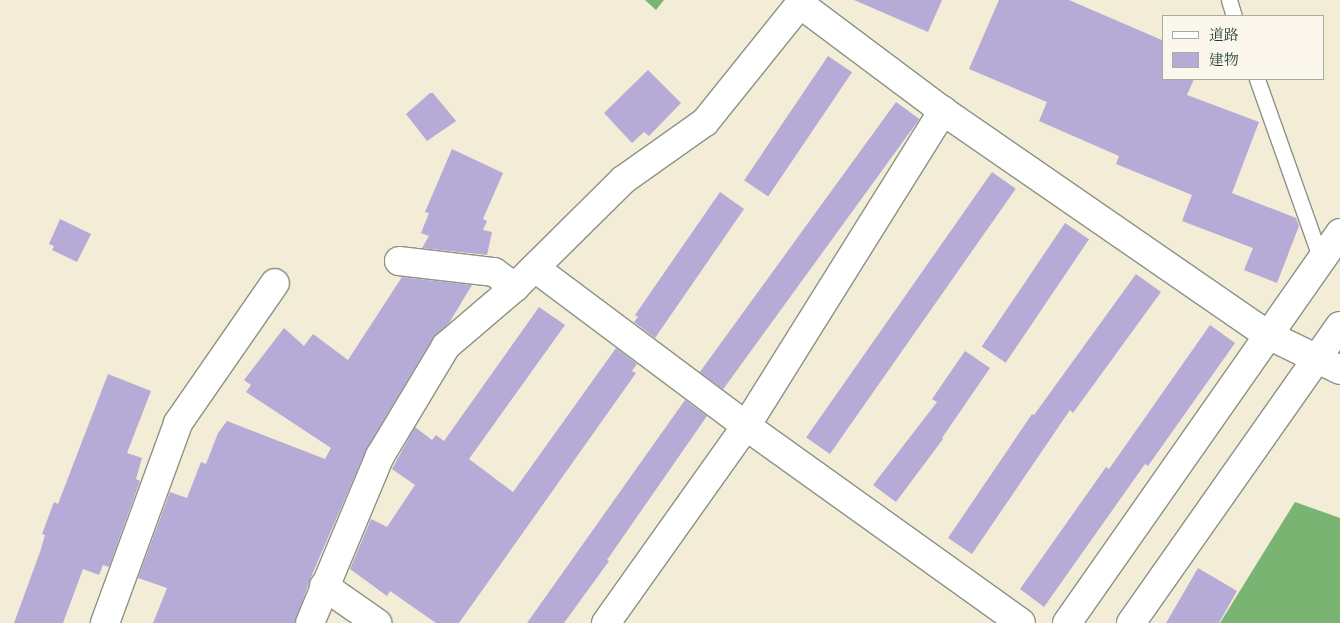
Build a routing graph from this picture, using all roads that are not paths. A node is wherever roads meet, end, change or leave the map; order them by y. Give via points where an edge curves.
1 (1229, 0) edge
2 (802, 2) edge
3 (1234, 15) edge
4 (1257, 80) edge
5 (943, 110) junction
6 (1340, 233) edge
7 (1321, 260) junction
8 (399, 261) dead end
9 (535, 268) junction
10 (275, 283) dead end
11 (515, 287) junction
12 (1340, 326) edge
13 (1268, 335) junction
14 (1328, 364) edge
15 (746, 426) junction
16 (324, 586) junction
17 (105, 623) edge
18 (310, 623) edge
19 (377, 623) edge
20 (606, 623) edge
21 (1021, 623) edge
22 (1068, 623) edge
23 (1132, 623) edge

1 - 3 lane
2 - 5 street
2 - 9 street via 706,122 623,180
4 - 7 lane
5 - 13 street
5 - 15 street
6 - 7 street
7 - 13 street
8 - 11 street via 494,272
9 - 11 street
9 - 15 street
10 - 17 street via 178,423
11 - 16 street via 446,346 380,456
12 - 14 street
13 - 14 street
13 - 22 street
14 - 23 street
15 - 20 street
15 - 21 street
16 - 18 street
16 - 19 street

